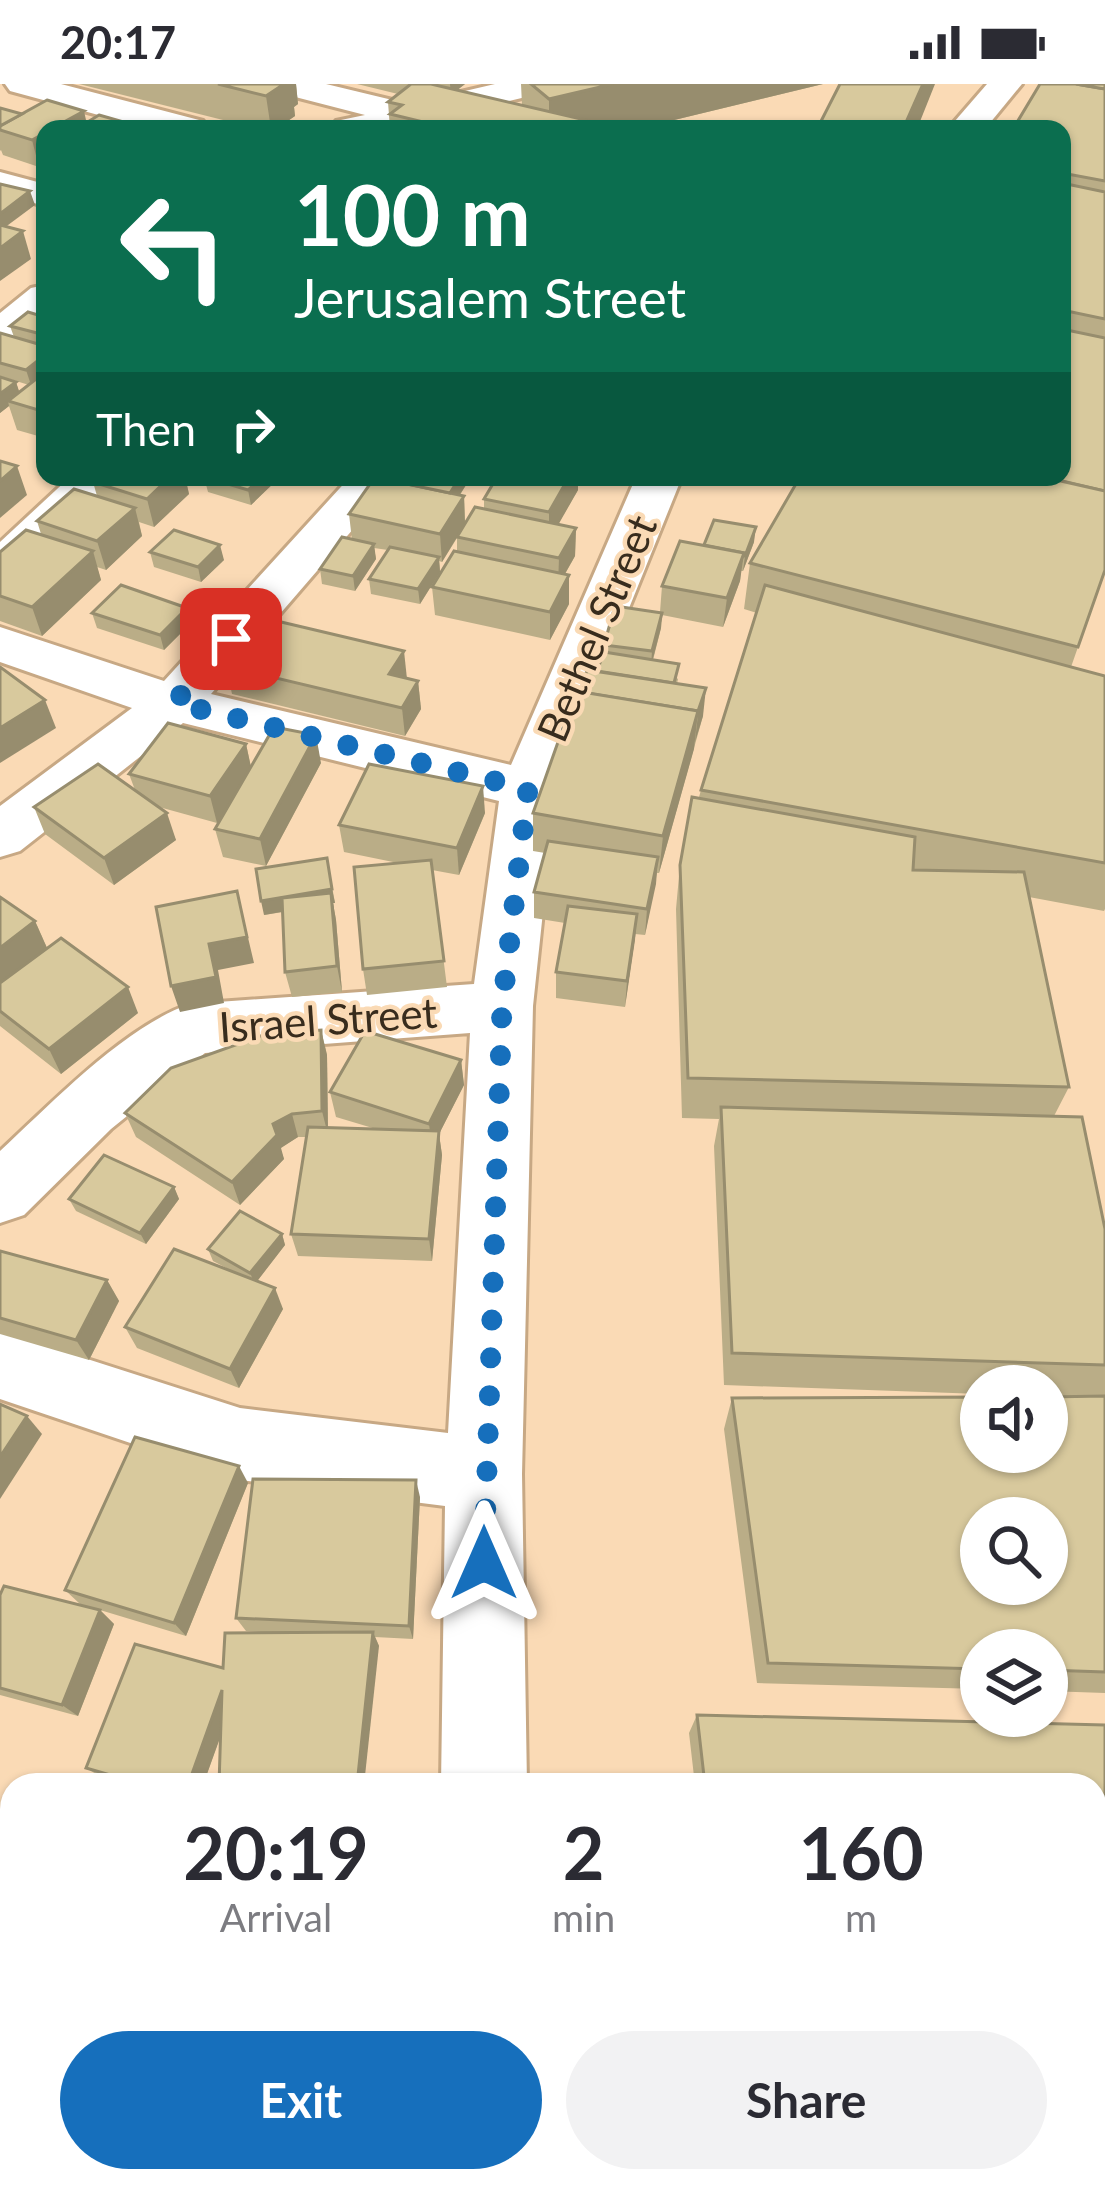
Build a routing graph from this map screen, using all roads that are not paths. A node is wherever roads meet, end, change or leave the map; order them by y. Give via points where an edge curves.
1 (22, 84) edge
2 (284, 84) edge
3 (539, 84) edge
4 (1006, 84) edge
5 (409, 115) junction
6 (156, 120) edge
7 (388, 120) edge
8 (974, 120) edge
9 (0, 183) edge
10 (36, 193) edge
11 (88, 486) edge
12 (367, 486) edge
13 (655, 486) edge
14 (0, 569) edge
15 (0, 644) edge
16 (174, 703) junction
17 (528, 789) junction
18 (0, 836) edge
19 (502, 1006) junction
20 (0, 1194) edge
21 (0, 1365) edge
22 (484, 1474) junction
23 (484, 1773) edge

1 - 6 street
2 - 5 street
3 - 5 street
4 - 8 street
5 - 7 street
9 - 10 street
11 - 14 street
12 - 16 street
13 - 17 street, Bethel Street
15 - 16 street
16 - 17 street
16 - 18 street
17 - 19 street, Bethel Street
19 - 20 street, Israel Street via 190,1029
19 - 22 street, Bethel Street
21 - 22 street via 240,1444
22 - 23 street, Bethel Street

